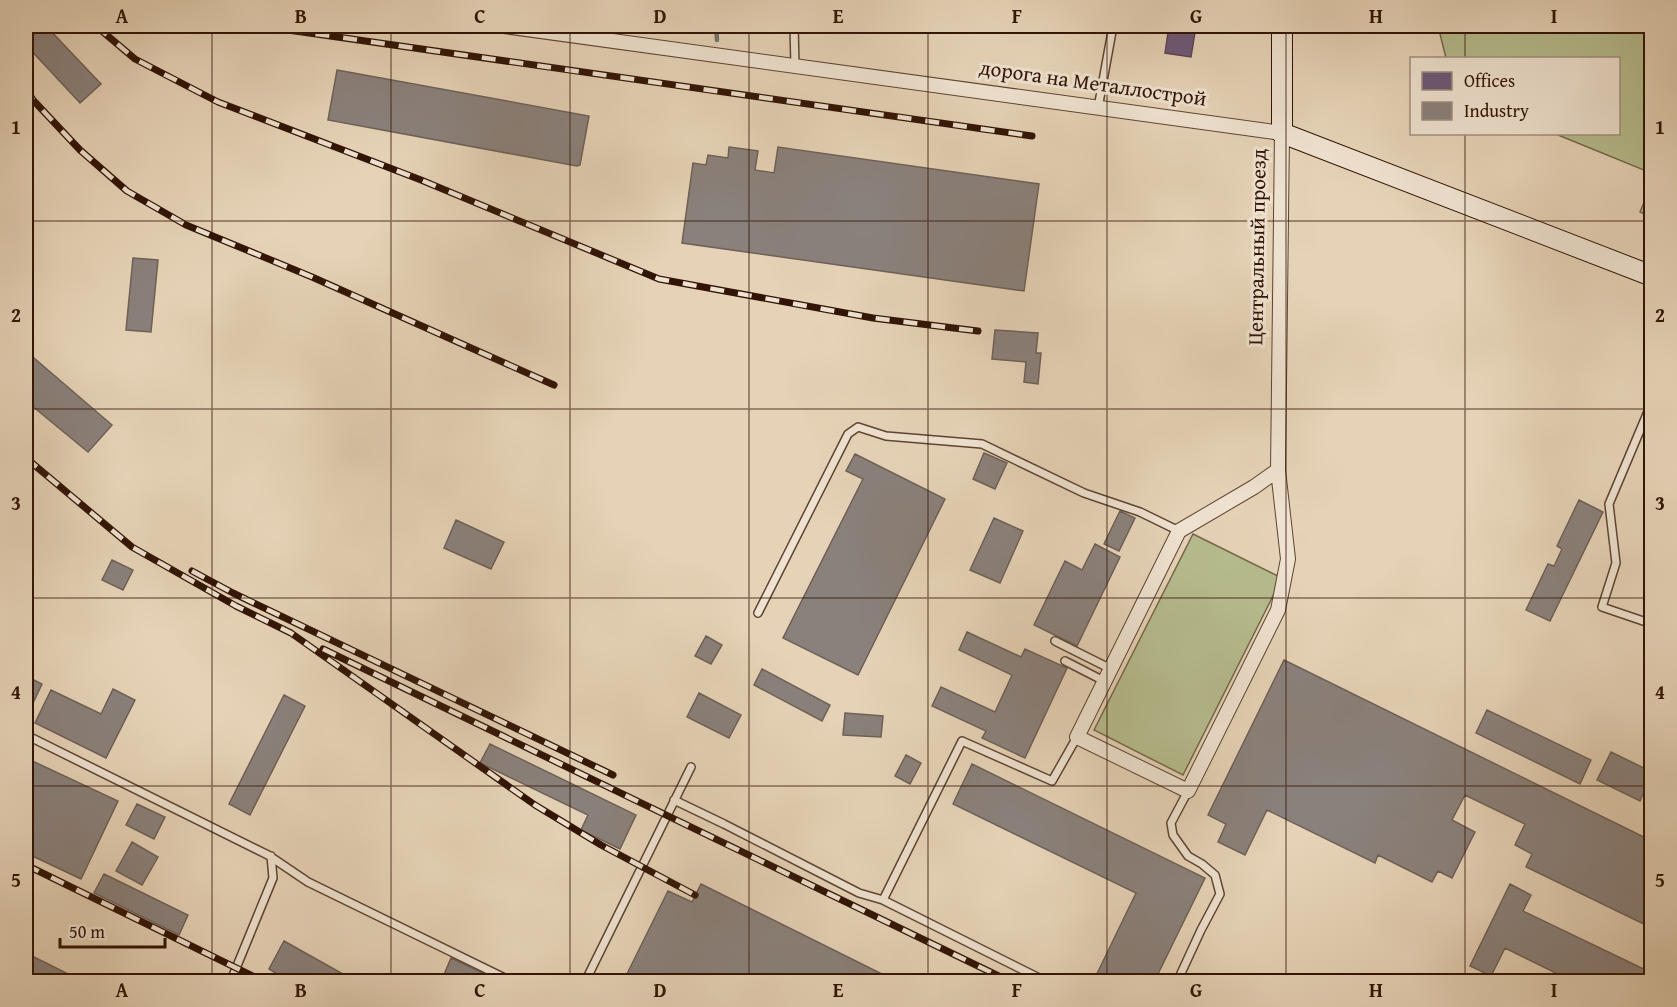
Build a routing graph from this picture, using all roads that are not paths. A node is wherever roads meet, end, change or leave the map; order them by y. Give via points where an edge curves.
1 (504, 26) edge
2 (795, 26) edge
3 (1113, 26) edge
4 (1282, 26) edge
5 (795, 66) junction
6 (1098, 108) junction
7 (1282, 133) junction
8 (1652, 276) edge
9 (1652, 402) edge
10 (1278, 470) junction
11 (1179, 531) junction
12 (758, 613) dead end
13 (1652, 624) edge
14 (1055, 641) dead end
15 (1065, 661) dead end
16 (1108, 675) junction
17 (26, 735) edge
18 (1077, 737) junction
19 (691, 767) dead end
20 (1188, 791) junction
21 (674, 800) junction
22 (271, 856) junction
23 (883, 900) junction
24 (228, 981) edge
25 (513, 981) edge
26 (585, 981) edge
27 (1047, 981) edge
28 (1177, 981) edge

1 - 5 street, дорога на Металлострой
2 - 5 lane
3 - 6 lane
4 - 7 street, Центральный проезд
5 - 6 street, дорога на Металлострой
6 - 7 street, дорога на Металлострой
7 - 8 street, дорога на Металлострой
7 - 10 street, Центральный проезд
9 - 13 lane via 1609,504 1616,563 1602,607
10 - 11 street
10 - 20 street, Центральный проезд via 1288,559 1278,610
11 - 12 lane via 1140,512 1084,493 982,444 886,436 858,427 848,434
11 - 16 street
14 - 16 lane
15 - 16 lane
16 - 18 street
17 - 22 lane
18 - 20 street
18 - 23 lane via 1052,781 962,741
19 - 21 lane
20 - 28 lane via 1171,824 1173,836 1188,856 1215,875 1220,894
21 - 23 lane via 859,893
21 - 26 lane
22 - 24 lane via 273,878
22 - 25 lane via 308,882
23 - 27 lane

